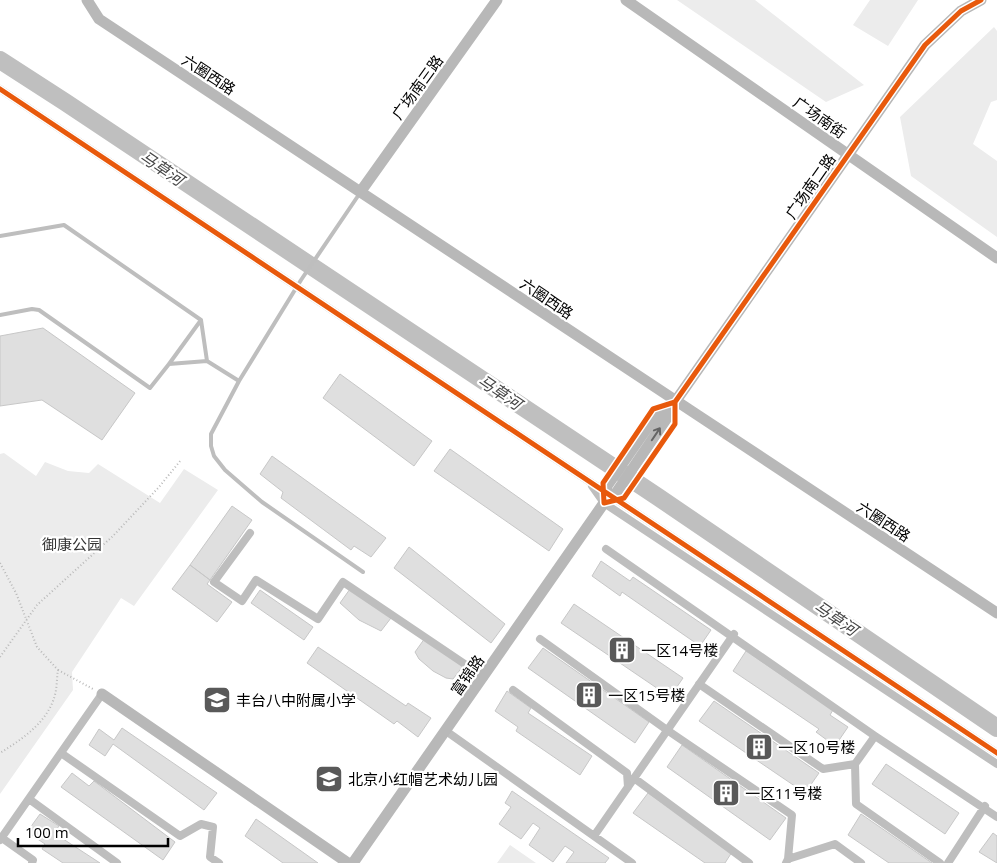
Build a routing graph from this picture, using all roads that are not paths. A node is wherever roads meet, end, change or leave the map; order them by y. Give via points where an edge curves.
1 (87, 0) edge
2 (497, 0) edge
3 (626, 0) edge
4 (981, 0) edge
5 (0, 89) edge
6 (847, 154) junction
7 (361, 191) junction
8 (0, 236) edge
9 (997, 258) edge
10 (299, 284) junction
11 (0, 315) edge
12 (201, 320) junction
13 (207, 361) junction
14 (169, 364) junction
15 (239, 380) junction
16 (675, 402) junction
17 (609, 494) junction
18 (250, 533) dead end
19 (606, 549) dead end
20 (363, 572) dead end
21 (997, 613) edge
22 (733, 635) junction
23 (540, 639) dead end
24 (484, 677) junction
25 (699, 684) junction
26 (513, 690) dead end
27 (102, 694) joint
28 (668, 730) junction
29 (446, 731) junction
30 (875, 736) junction
31 (61, 753) junction
32 (997, 753) edge
33 (855, 764) junction
34 (997, 764) edge
35 (634, 778) junction
36 (628, 787) junction
37 (29, 798) junction
38 (985, 806) junction
39 (997, 817) edge
40 (594, 836) junction
41 (1, 839) edge
42 (787, 861) edge
43 (32, 863) edge
44 (117, 863) edge
45 (219, 863) edge
46 (348, 863) edge
47 (353, 863) edge
48 (632, 863) edge
49 (749, 863) edge
50 (861, 863) edge
51 (940, 863) edge
52 (948, 863) edge

1 - 7 street, 六圈西路 via 98,19
2 - 7 street, 广场南三路
3 - 6 street, 广场南街
4 - 6 street, 广场南二路 via 961,11 925,45
5 - 10 street
6 - 9 street, 广场南街
6 - 16 street, 广场南二路
7 - 10 lane
7 - 16 street, 六圈西路
8 - 12 lane via 64,225
10 - 15 lane
10 - 17 street
11 - 14 lane via 40,310 150,388
12 - 13 lane
12 - 14 lane
13 - 14 lane
13 - 15 lane
15 - 20 lane via 211,434 214,456 262,502
16 - 17 street, 富锦路 via 667,418
16 - 21 street, 六圈西路
17 - 24 street, 富锦路
17 - 32 street
17 - 34 street
18 - 24 street via 214,582 242,601 256,580 318,619 343,582
19 - 22 street
22 - 25 street
22 - 30 street
23 - 28 street
24 - 29 street, 富锦路
25 - 28 street
25 - 33 street via 823,769
26 - 36 street via 627,773
27 - 31 street
27 - 46 street
28 - 35 street
28 - 42 street via 792,815
29 - 40 street
29 - 47 street, 富锦路
30 - 33 street
30 - 38 street
31 - 37 street
31 - 45 street via 180,836 201,824 214,827 210,857
33 - 51 street via 856,804
35 - 36 street
35 - 49 street
36 - 40 street
37 - 41 street
37 - 44 street
38 - 39 street
38 - 52 street
40 - 48 street
41 - 43 street via 33,860
42 - 50 street via 835,844

